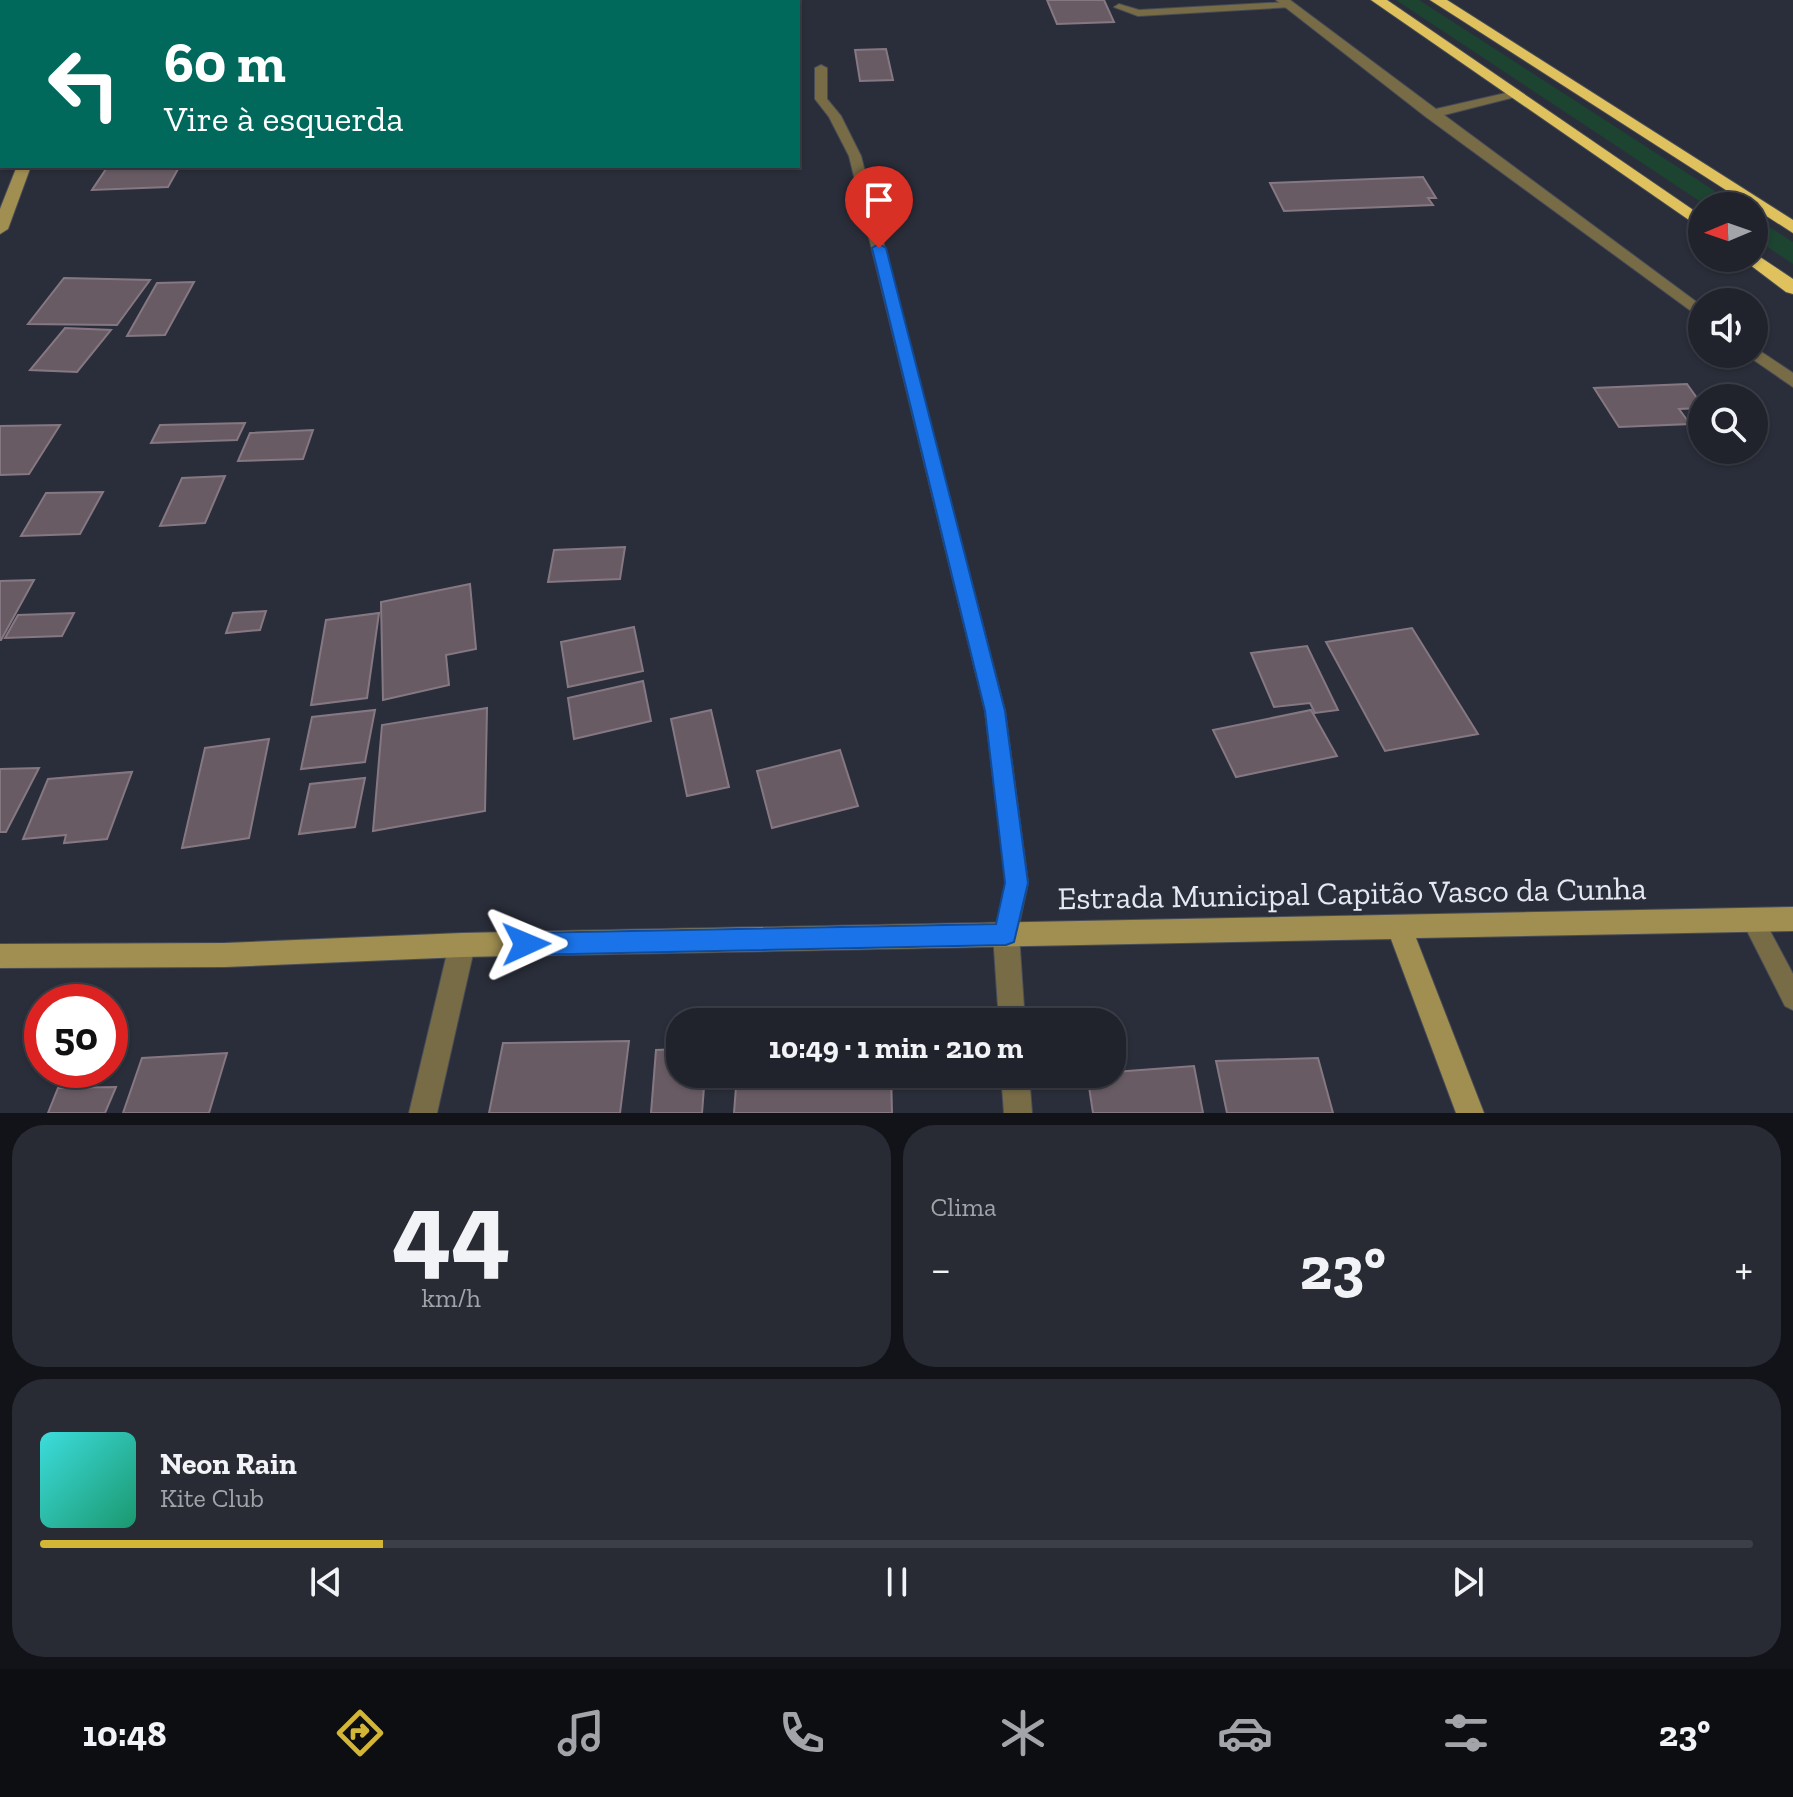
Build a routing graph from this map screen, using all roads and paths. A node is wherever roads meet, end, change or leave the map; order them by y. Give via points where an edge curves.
1 (1378, 0) edge
2 (1437, 0) edge
3 (1285, 2) edge
4 (1119, 7) dead end
5 (821, 68) dead end
6 (1514, 93) junction
7 (1431, 114) junction
8 (23, 168) edge
9 (1688, 214) edge
10 (1793, 228) edge
11 (0, 229) edge
12 (1768, 271) edge
13 (1793, 288) edge
14 (1688, 304) edge
15 (1768, 362) edge
16 (1793, 381) edge
17 (1752, 919) junction
18 (1793, 919) edge
19 (1399, 927) junction
20 (1006, 934) junction
21 (462, 945) junction
22 (0, 956) edge
23 (1793, 998) edge
24 (1011, 1008) edge
25 (1016, 1088) edge
26 (423, 1113) edge
27 (1018, 1113) edge
28 (1470, 1113) edge

1 - 6 highway
2 - 10 highway
3 - 4 lane via 1138,13
3 - 7 street
5 - 20 lane via 821,99 855,156 995,711 1017,883
6 - 7 street
6 - 9 highway
7 - 14 street
8 - 11 main road
12 - 13 highway
15 - 16 street
17 - 18 main road, Estrada Municipal Capitão Vasco da Cunha
17 - 19 main road, Estrada Municipal Capitão Vasco da Cunha
17 - 23 lane
19 - 20 main road, Estrada Municipal Capitão Vasco da Cunha
19 - 28 main road
20 - 21 main road, Estrada Municipal Capitão Vasco da Cunha
20 - 24 street
21 - 22 main road, Estrada Municipal Capitão Vasco da Cunha via 225,955
21 - 26 street
25 - 27 street

